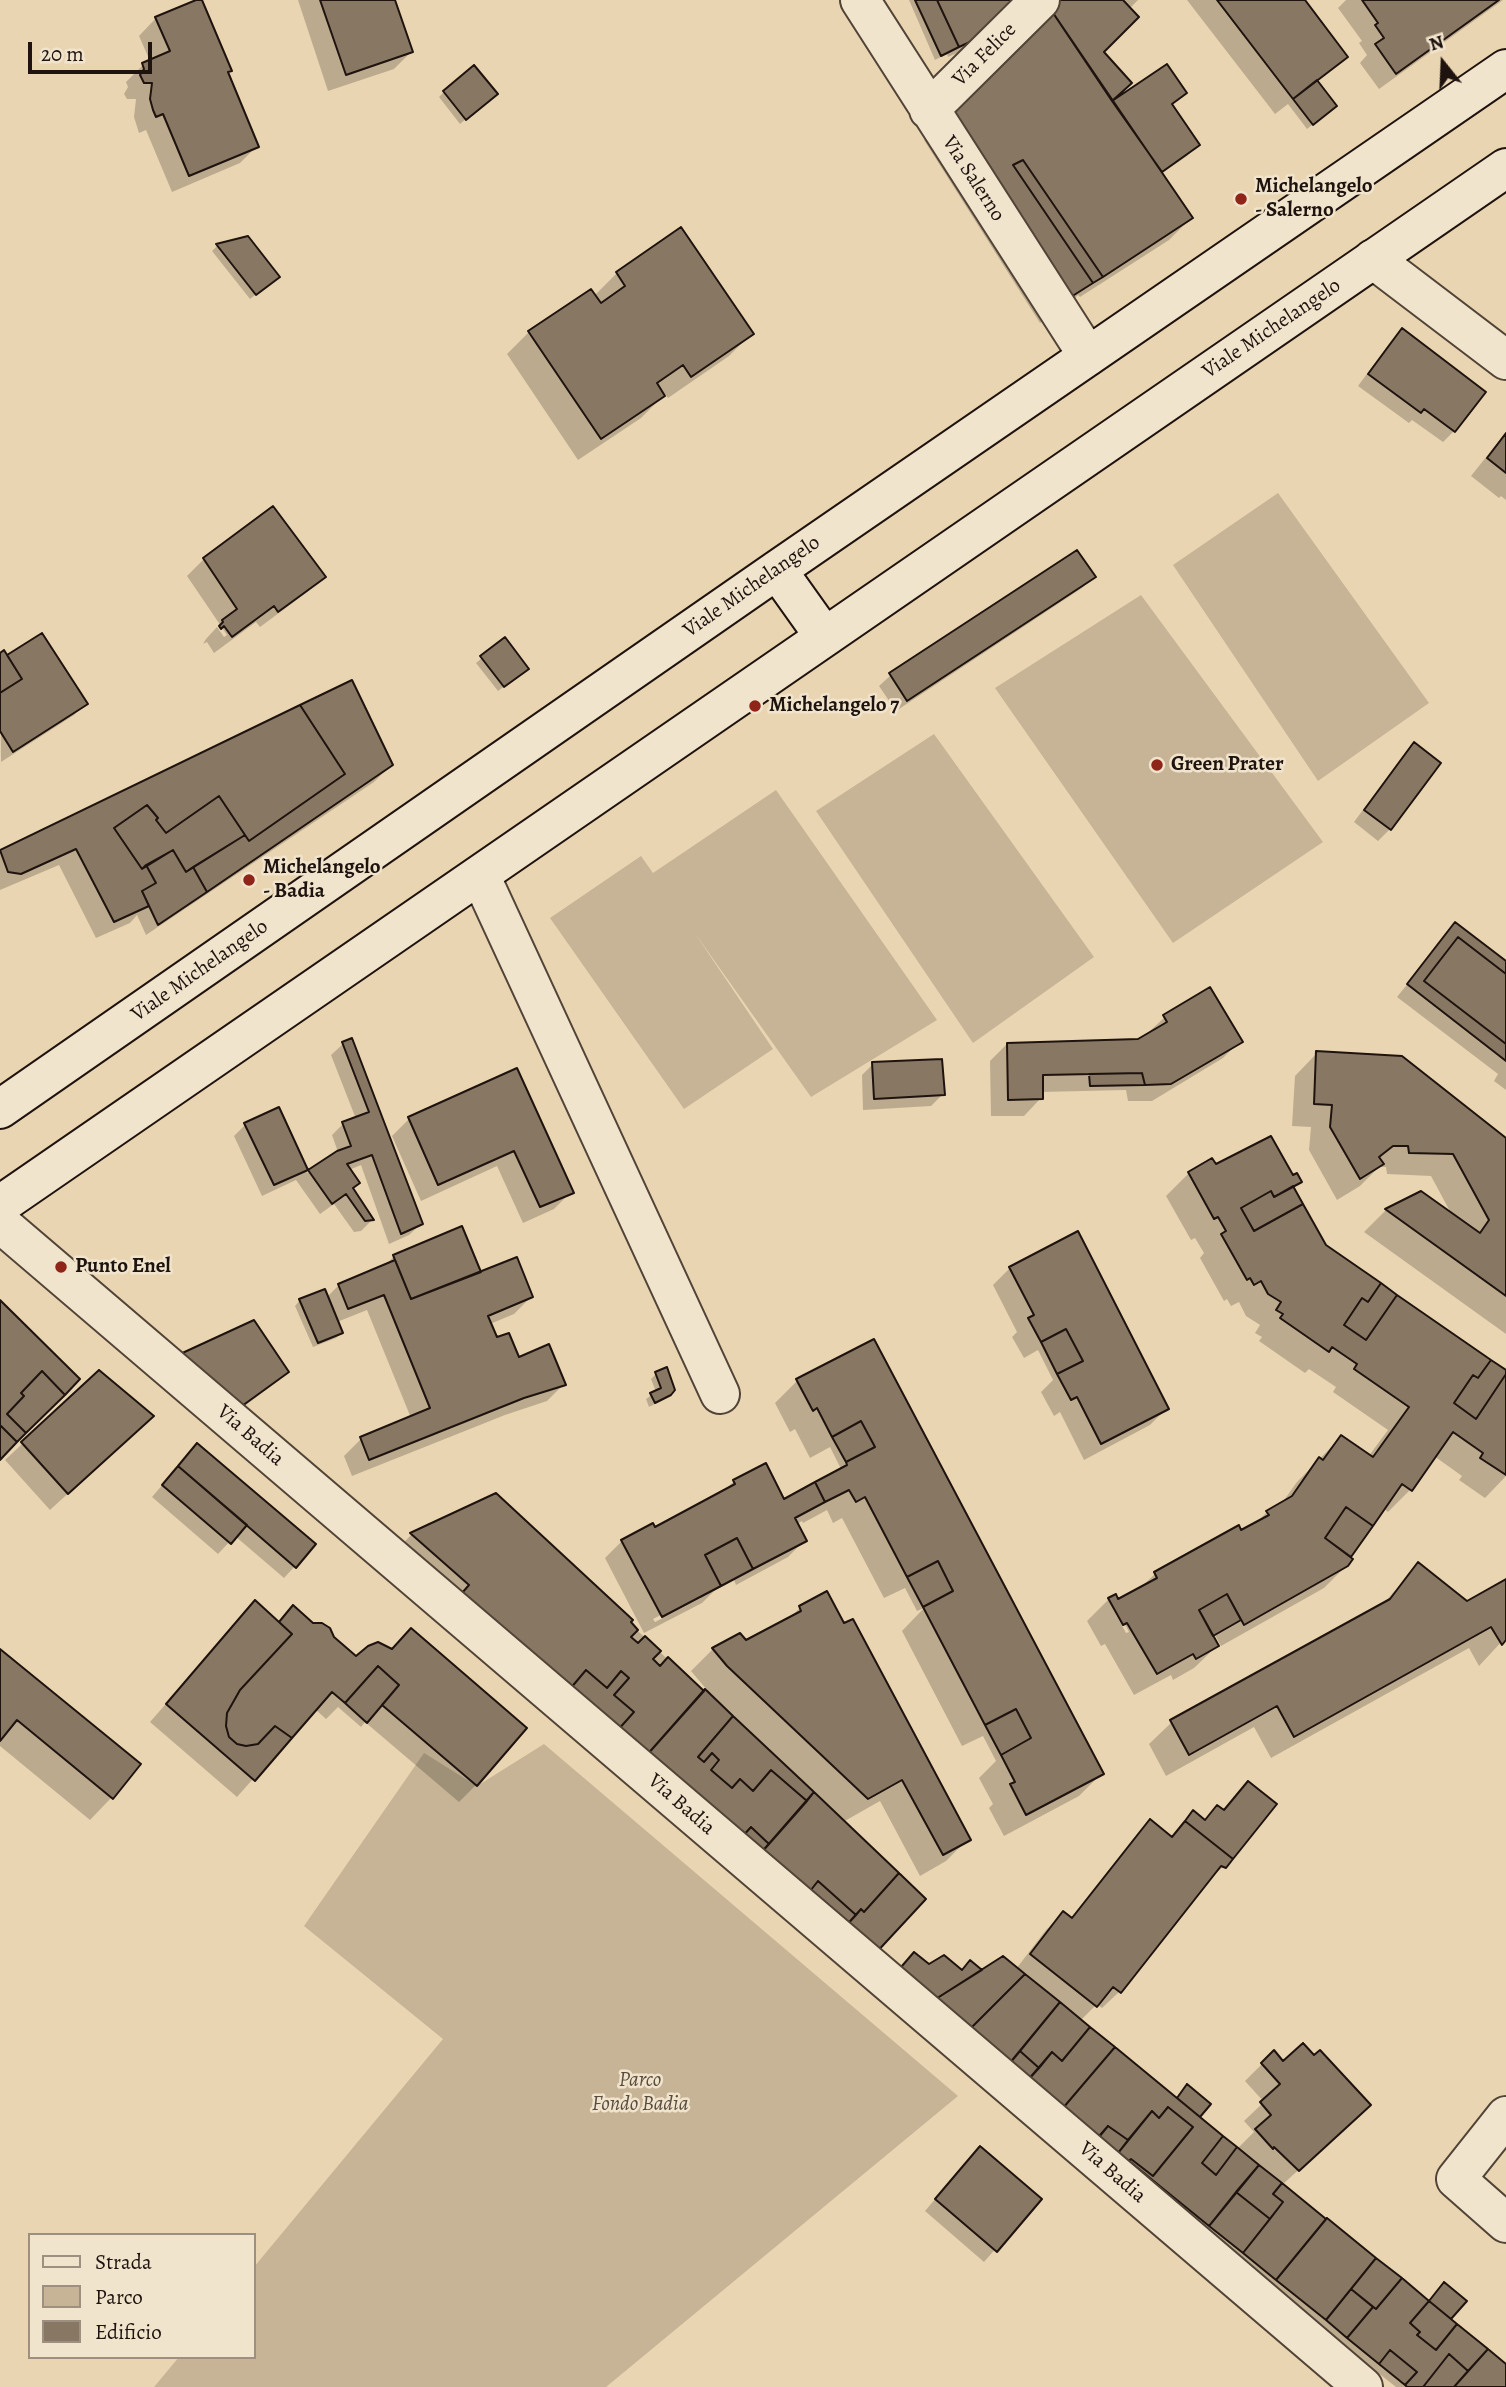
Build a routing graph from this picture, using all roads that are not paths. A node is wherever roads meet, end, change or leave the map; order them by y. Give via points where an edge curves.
1 (860, 0) edge
2 (1040, 0) edge
3 (1506, 69) edge
4 (929, 110) junction
5 (1502, 180) edge
6 (1373, 259) junction
7 (1088, 356) junction
8 (1506, 360) edge
9 (777, 570) junction
10 (824, 636) junction
11 (480, 875) junction
12 (0, 1109) edge
13 (0, 1205) edge
14 (0, 1223) edge
15 (720, 1394) dead end
16 (1506, 2116) edge
17 (1506, 2222) edge
18 (1363, 2387) edge

1 - 4 street, Via Salerno
2 - 4 street, Via Felice
3 - 7 street, Viale Michelangelo
4 - 7 street, Via Salerno
5 - 6 street, Viale Michelangelo
6 - 8 street
6 - 10 street, Viale Michelangelo
7 - 9 street, Viale Michelangelo
9 - 10 street
9 - 12 street, Viale Michelangelo
10 - 11 street, Viale Michelangelo
11 - 13 street, Viale Michelangelo
11 - 15 street
14 - 18 street, Via Badia
16 - 17 street via 1455,2179

